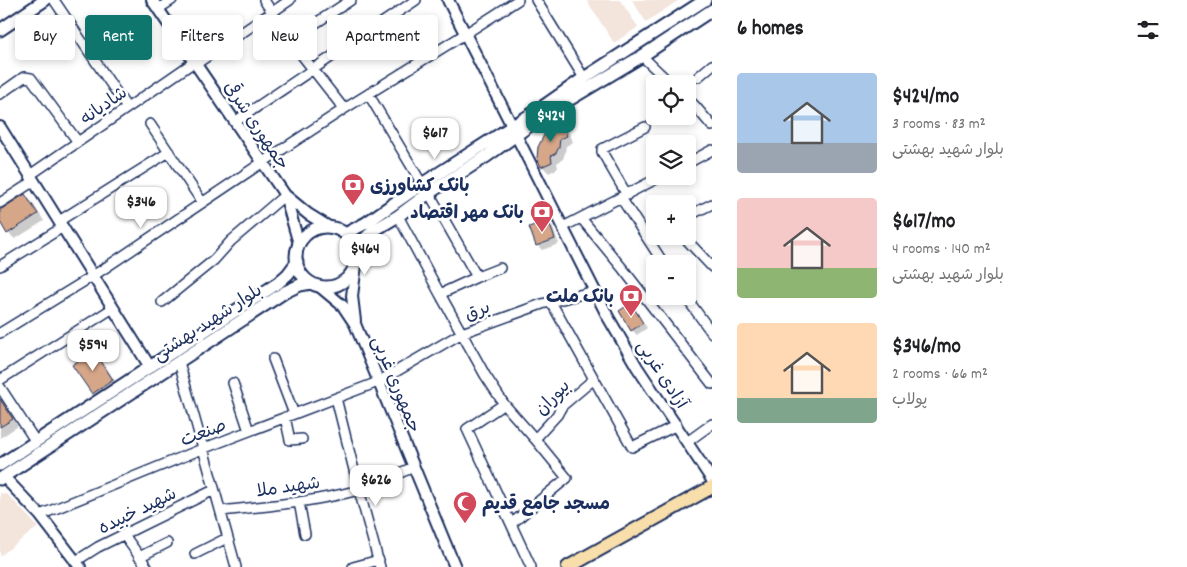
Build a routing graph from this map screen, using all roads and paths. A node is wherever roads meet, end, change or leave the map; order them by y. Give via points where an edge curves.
1 (45, 0) edge
2 (54, 0) edge
3 (172, 0) edge
4 (264, 0) edge
5 (290, 0) edge
6 (350, 0) edge
7 (416, 0) edge
8 (448, 0) edge
9 (518, 0) edge
10 (536, 0) edge
11 (705, 0) edge
12 (155, 4) edge
13 (272, 12) junction
14 (711, 13) edge
15 (274, 15) edge
16 (317, 22) edge
17 (0, 30) edge
18 (466, 34) junction
19 (642, 56) junction
20 (306, 60) edge
21 (195, 63) junction
22 (712, 65) edge
23 (313, 69) junction
24 (662, 75) edge
25 (698, 77) dead end
26 (584, 78) junction
27 (0, 94) edge
28 (369, 95) junction
29 (127, 108) junction
30 (696, 108) edge
31 (344, 109) junction
32 (236, 121) junction
33 (150, 124) dead end
34 (712, 126) edge
35 (0, 127) edge
36 (645, 127) dead end
37 (514, 131) junction
38 (78, 142) junction
39 (712, 150) edge
40 (170, 152) junction
41 (696, 159) edge
42 (262, 162) junction
43 (32, 178) junction
44 (646, 184) edge
45 (425, 189) junction
46 (284, 194) junction
47 (624, 196) junction
48 (202, 202) junction
49 (0, 203) edge
50 (712, 204) edge
51 (696, 212) edge
52 (398, 216) junction
53 (581, 218) junction
54 (61, 224) junction
55 (329, 227) junction
56 (563, 228) junction
57 (346, 234) junction
58 (299, 244) junction
59 (691, 245) edge
60 (355, 248) junction
61 (659, 255) edge
62 (297, 262) junction
63 (356, 265) junction
64 (0, 266) edge
65 (712, 267) edge
66 (500, 268) dead end
67 (93, 276) junction
68 (477, 277) junction
69 (315, 284) junction
70 (595, 291) junction
71 (440, 294) junction
72 (162, 302) dead end
73 (551, 302) junction
74 (692, 305) edge
75 (113, 308) junction
76 (355, 324) junction
77 (712, 332) edge
78 (462, 333) junction
79 (0, 334) edge
80 (273, 358) dead end
81 (178, 362) junction
82 (150, 367) junction
83 (0, 380) edge
84 (594, 380) junction
85 (378, 382) junction
86 (232, 383) dead end
87 (712, 384) edge
88 (0, 386) edge
89 (336, 398) junction
90 (504, 404) junction
91 (289, 416) junction
92 (712, 424) edge
93 (677, 425) junction
94 (249, 431) junction
95 (535, 439) junction
96 (302, 440) dead end
97 (36, 442) junction
98 (688, 442) junction
99 (202, 449) junction
100 (0, 465) edge
101 (414, 467) junction
102 (2, 478) edge
103 (712, 480) edge
104 (712, 487) edge
105 (214, 490) junction
106 (359, 490) junction
107 (299, 502) junction
108 (221, 511) junction
109 (40, 515) junction
110 (511, 524) junction
111 (305, 534) dead end
112 (124, 535) junction
113 (227, 538) junction
114 (167, 543) dead end
115 (196, 554) dead end
116 (139, 556) junction
117 (78, 564) edge
118 (380, 564) edge
119 (147, 567) edge
120 (236, 567) edge
121 (353, 567) edge
122 (455, 567) edge
123 (531, 567) edge
124 (568, 567) edge

1 - 17 main road
2 - 29 street
3 - 12 street
4 - 13 street
5 - 13 street, شادیانه
6 - 16 street
7 - 23 street
8 - 18 street, آزادی غربی
9 - 18 street
10 - 26 street
11 - 26 main road
12 - 21 street, جمهوری شرقی
13 - 15 street
13 - 21 street, شادیانه
14 - 19 main road
18 - 28 street
18 - 37 street, آزادی غربی
19 - 24 street
19 - 37 main road
20 - 23 street
21 - 29 street, شادیانه
21 - 32 street, جمهوری شرقی
22 - 25 street
23 - 31 street
23 - 32 street
26 - 37 main road
27 - 38 street via 24,77 31,78
28 - 31 street
28 - 45 street
29 - 38 street, شادیانه
30 - 34 street
31 - 42 street
32 - 42 street, جمهوری شرقی
33 - 40 street
35 - 43 street
36 - 47 street via 602,149
37 - 45 main road via 487,156
37 - 56 street, آزادی غربی
38 - 43 street, شادیانه
39 - 41 street
40 - 48 street
40 - 54 street
42 - 46 street, جمهوری شرقی
42 - 48 street
43 - 49 street, شادیانه
43 - 54 street
44 - 47 street
45 - 52 main road
45 - 57 main road
45 - 68 street
46 - 55 street
46 - 58 street
46 - 72 street via 214,260
47 - 53 street
47 - 61 street
48 - 67 street
50 - 51 street
52 - 60 main road via 373,231
52 - 71 street
53 - 56 street
53 - 87 street
54 - 64 street
54 - 67 street
55 - 57 main road
55 - 58 main road via 312,231
56 - 70 street, آزادی غربی
57 - 60 main road
58 - 62 main road
59 - 65 street
60 - 63 main road
62 - 69 main road via 304,277
62 - 82 main road, بلوار شهید بهشتی via 278,283
63 - 69 main road via 342,283 327,287
63 - 76 street via 352,296
66 - 68 street
67 - 75 street
67 - 79 street
68 - 71 street
69 - 76 street via 343,306
69 - 81 main road, بلوار شهید بهشتی via 300,285 285,292
70 - 73 street, برق
70 - 93 street, آزادی غربی via 638,367
71 - 78 street
73 - 78 street, برق
73 - 84 street
74 - 77 street
75 - 82 street
75 - 83 street
76 - 85 street, جمهوری غربی
78 - 85 street, برق
78 - 90 street
80 - 91 street
81 - 99 street
81 - 102 main road, بلوار شهید بهشتی
82 - 97 main road, بلوار شهید بهشتی
84 - 93 street via 632,448
84 - 95 street, بیوران via 562,406
85 - 89 street, صنعت
85 - 101 street, جمهوری غربی
86 - 94 street
88 - 97 street
89 - 91 street, صنعت
89 - 106 street
90 - 95 street
90 - 110 street via 467,430
91 - 94 street, صنعت
91 - 96 street via 290,440
92 - 98 street
93 - 98 street, آزادی غربی
94 - 99 street, صنعت
95 - 110 street via 567,478
97 - 100 main road, بلوار شهید بهشتی
98 - 103 street, آزادی غربی
99 - 105 street
99 - 109 street, صنعت
101 - 106 street, شهید ملا
101 - 122 street, جمهوری غربی
102 - 109 street
104 - 124 main road
105 - 108 street
105 - 112 street, شهید خبیده
106 - 107 street, شهید ملا
106 - 118 street
107 - 108 street, شهید ملا
107 - 111 street
108 - 113 street
109 - 117 street
110 - 123 street
112 - 116 street
112 - 117 street, شهید خبیده via 98,547
113 - 115 street
113 - 120 street
114 - 116 street
116 - 119 street
118 - 121 street

